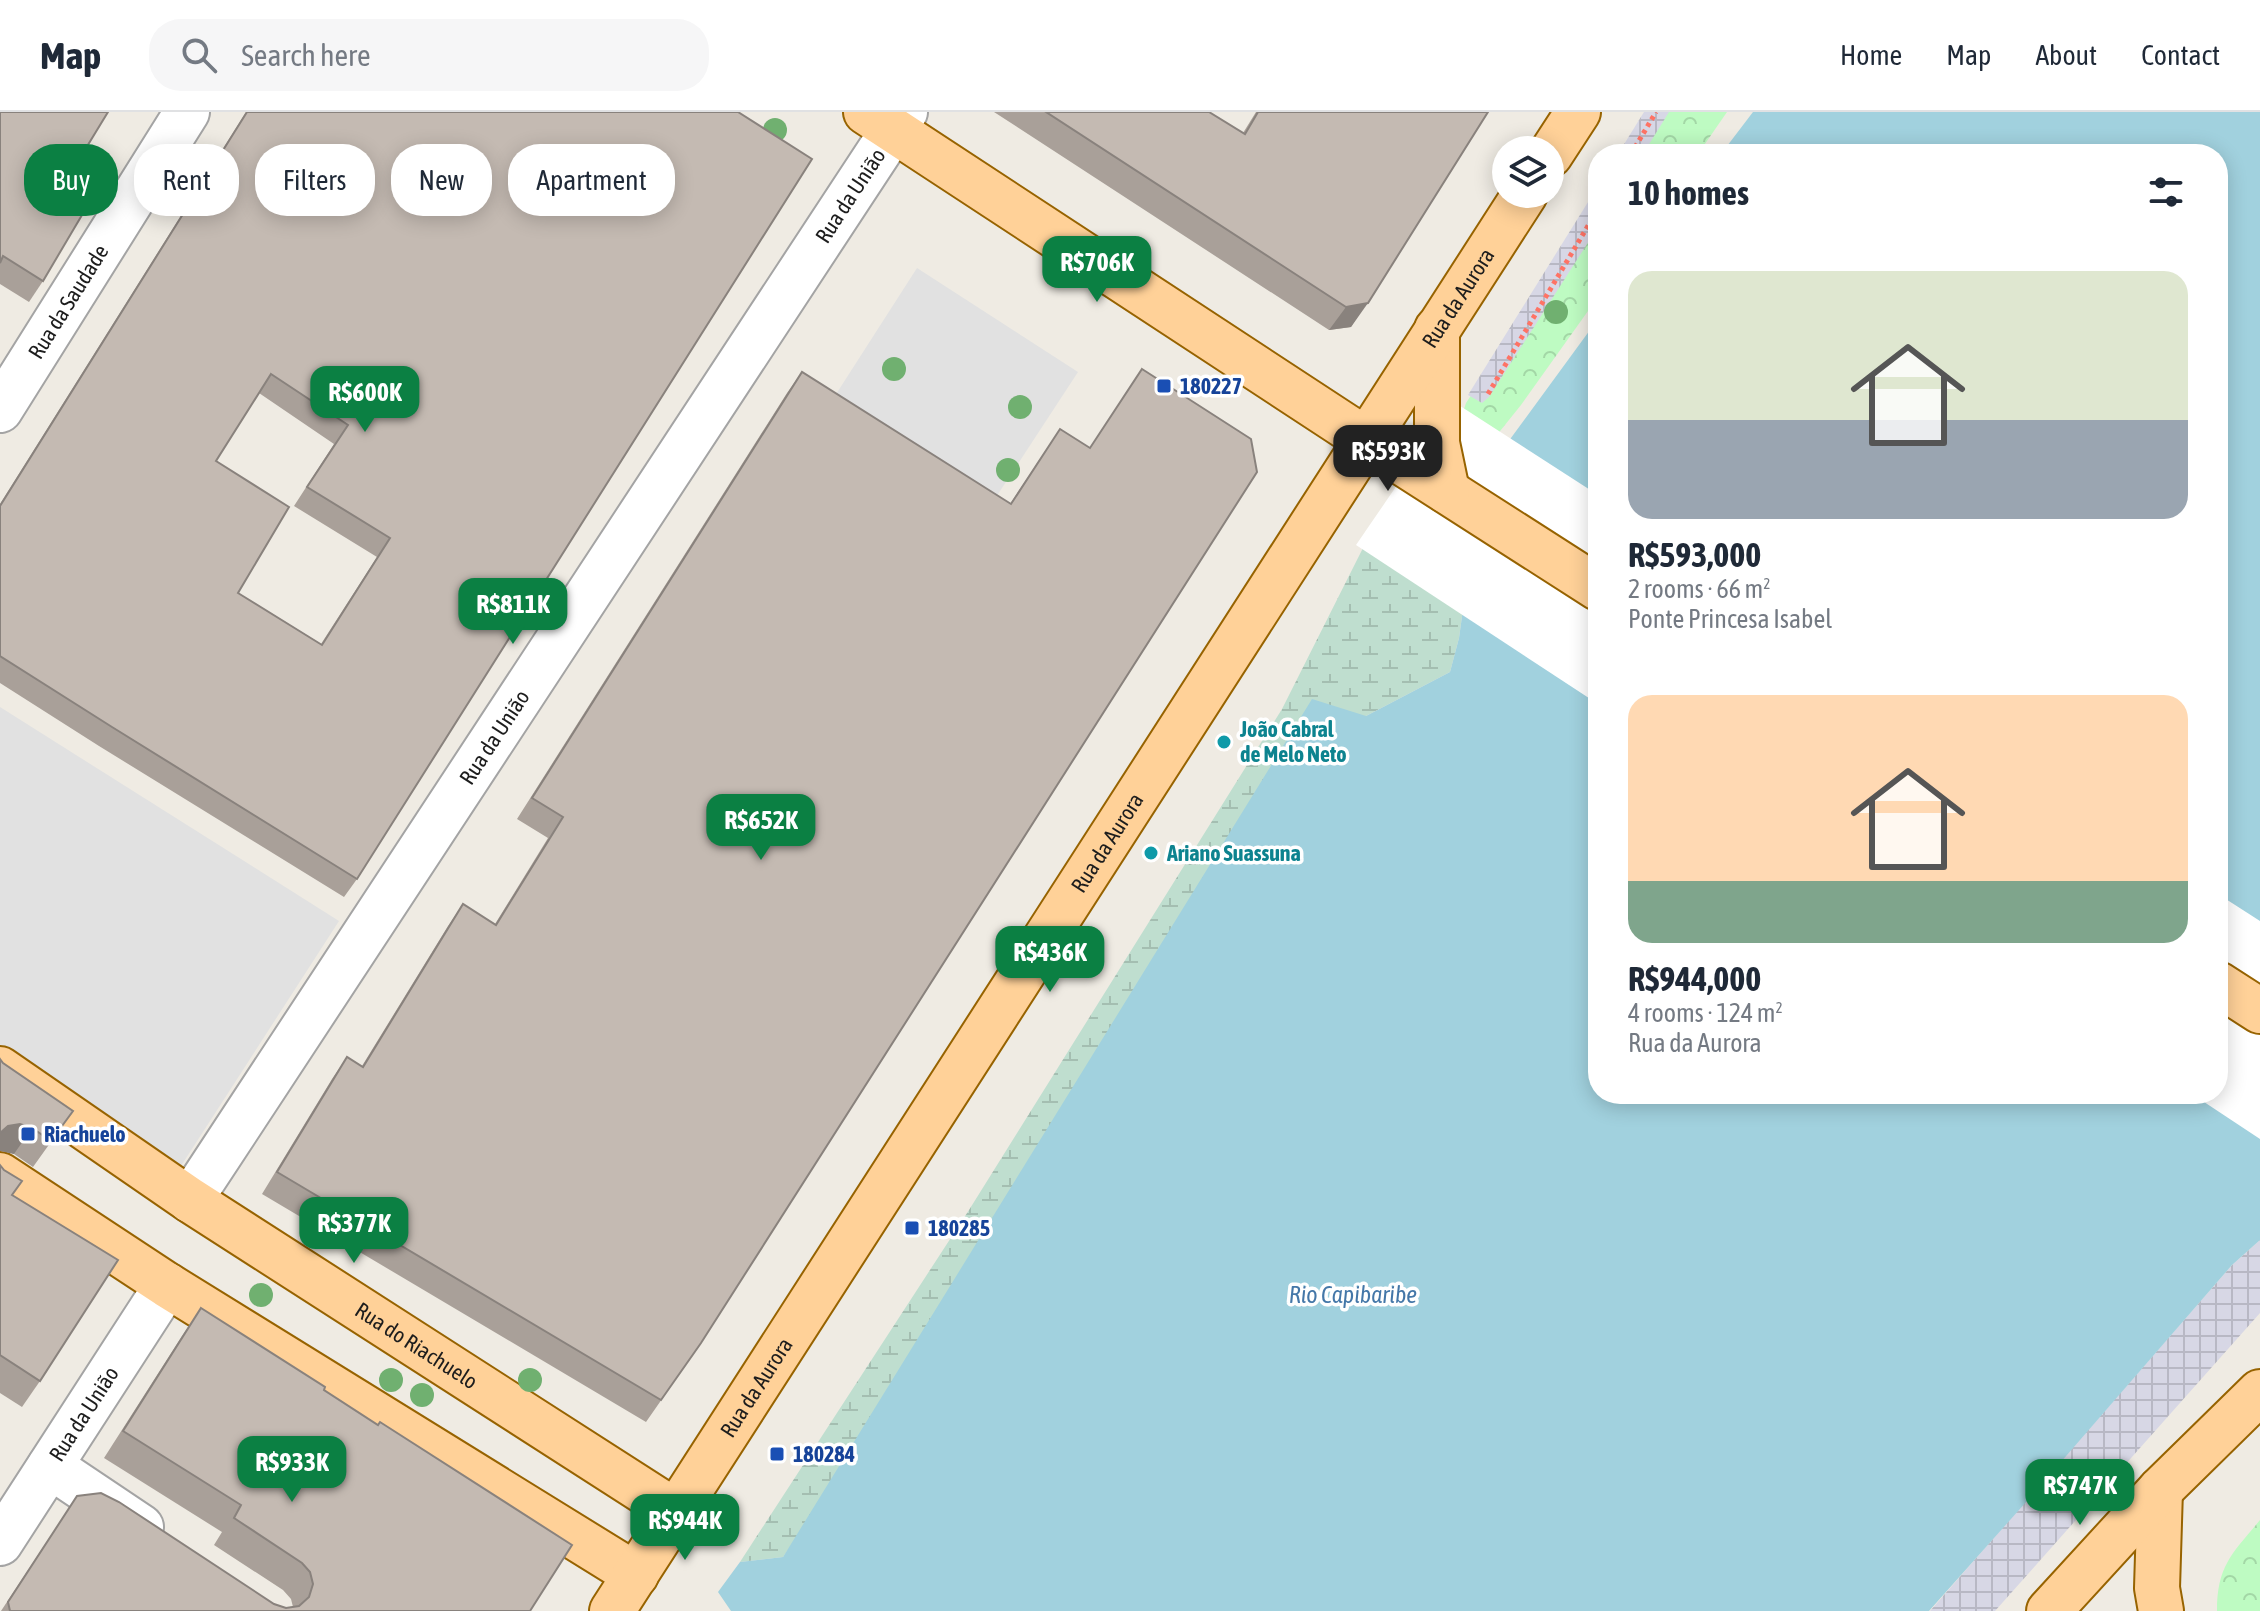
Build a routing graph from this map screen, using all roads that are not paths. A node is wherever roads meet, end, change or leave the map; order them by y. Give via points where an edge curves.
1 (187, 112) edge
2 (1578, 112) edge
3 (888, 118) edge
4 (1562, 136) edge
5 (1516, 208) edge
6 (1437, 329) junction
7 (0, 410) edge
8 (1365, 439) junction
9 (1462, 501) junction
10 (1588, 582) edge
11 (2228, 990) edge
12 (2260, 1011) edge
13 (0, 1069) edge
14 (0, 1175) edge
15 (190, 1200) junction
16 (167, 1285) junction
17 (2260, 1392) edge
18 (50, 1466) junction
19 (2160, 1490) junction
20 (676, 1512) junction
21 (0, 1543) edge
22 (179, 1551) edge
23 (636, 1575) junction
24 (612, 1611) edge
25 (2049, 1611) edge
26 (2161, 1611) edge

1 - 7 street, Rua da Saudade
2 - 4 main road
3 - 8 main road
3 - 15 street, Rua da União
5 - 6 main road, Rua da Aurora
6 - 8 main road, Rua da Aurora
6 - 9 main road via 1437,443
8 - 9 main road
8 - 20 main road, Rua da Aurora
9 - 10 main road
11 - 12 main road
13 - 15 main road, Rua do Riachuelo
14 - 16 main road
15 - 20 main road, Rua do Riachuelo
16 - 18 street, Rua da União
16 - 23 main road
17 - 19 main road
18 - 21 street, Rua da União
18 - 22 street
19 - 25 main road
19 - 26 main road
20 - 23 main road, Rua da Aurora
23 - 24 main road, Rua da Aurora

